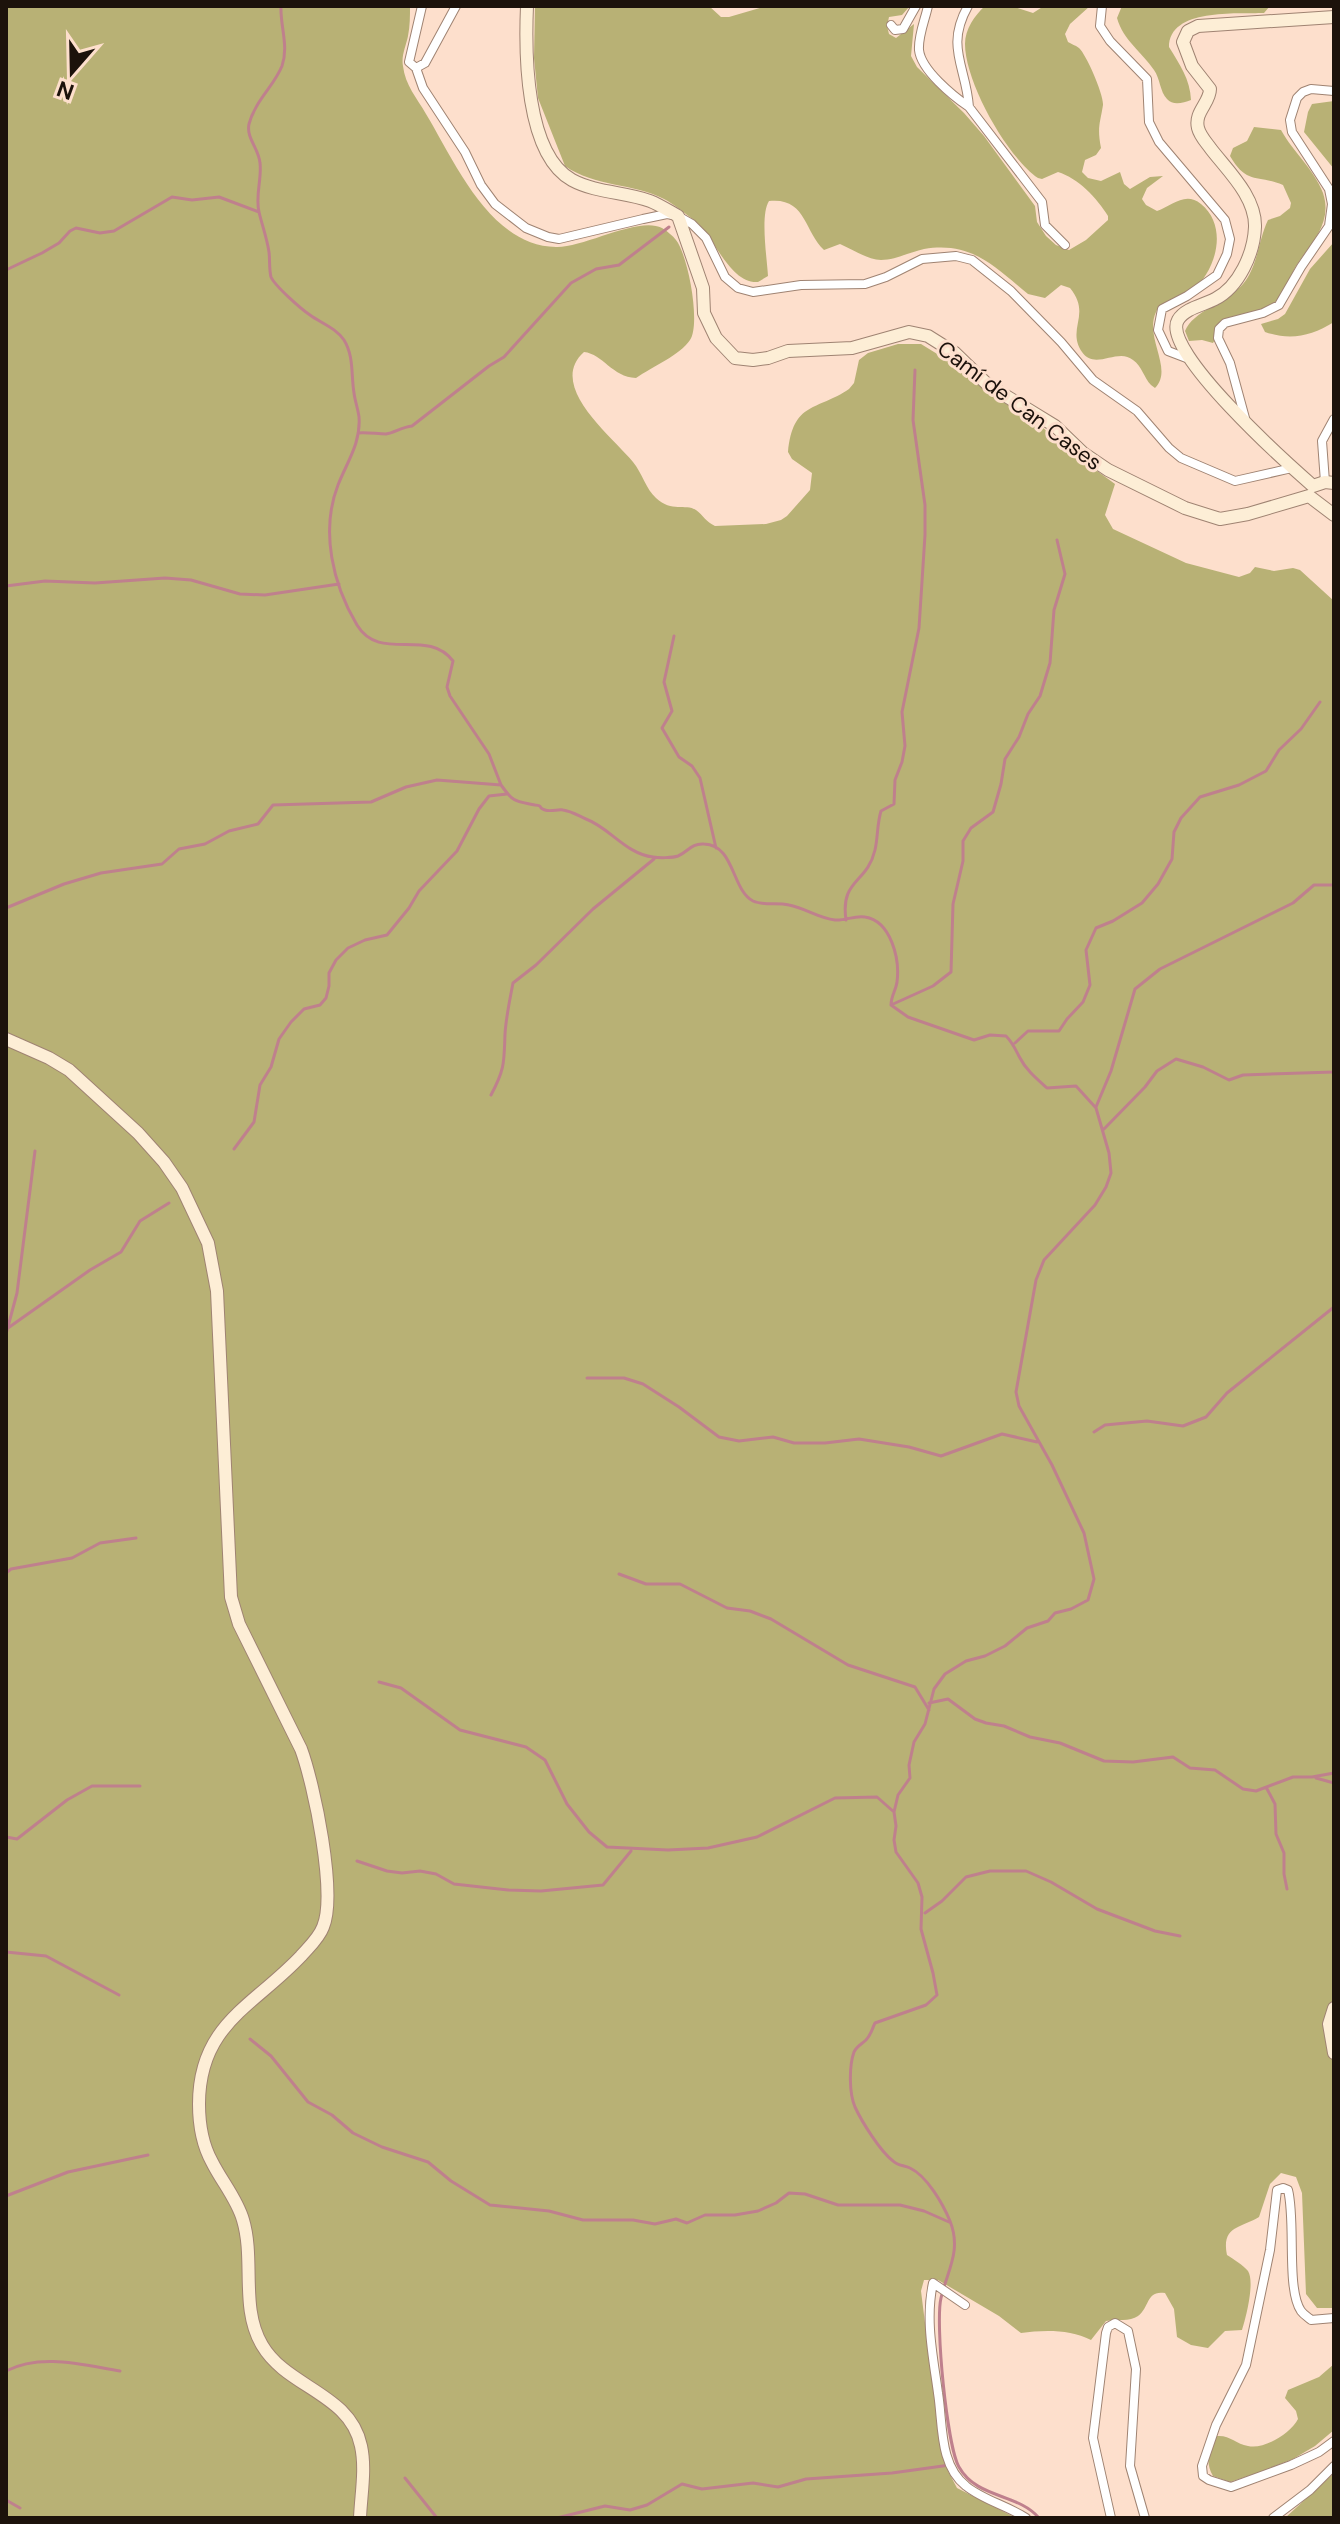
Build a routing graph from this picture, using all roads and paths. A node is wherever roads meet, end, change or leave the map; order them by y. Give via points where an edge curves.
1 (422, 6) edge
2 (456, 6) edge
3 (527, 6) edge
4 (916, 6) edge
5 (928, 6) edge
6 (968, 6) edge
7 (1102, 6) edge
8 (1334, 17) edge
9 (1317, 19) junction
10 (891, 25) dead end
11 (1334, 26) edge
12 (416, 68) junction
13 (1334, 91) edge
14 (969, 107) junction
15 (678, 216) junction
16 (1065, 245) dead end
17 (1189, 359) junction
18 (1334, 419) edge
19 (1250, 427) junction
20 (1292, 468) junction
21 (1320, 487) edge
22 (1334, 515) edge
23 (6, 1039) edge
24 (1334, 2008) edge
25 (1334, 2053) edge
26 (965, 2305) dead end
27 (1334, 2318) edge
28 (1334, 2441) edge
29 (1334, 2466) edge
30 (360, 2518) edge
31 (1026, 2518) edge
32 (1111, 2518) edge
33 (1145, 2518) edge
34 (1273, 2518) edge

1 - 12 street via 409,58
2 - 12 street via 427,60
3 - 15 street via 530,99 554,163 575,182 649,201
4 - 10 street via 903,29
5 - 14 street via 920,38 922,60
6 - 14 street via 956,48
7 - 17 street via 1100,26 1147,79 1149,122 1159,142 1225,220 1230,239 1217,275 1162,309 1158,330 1168,351
8 - 9 street
9 - 11 street
9 - 17 street via 1213,24 1194,27 1184,36 1192,66 1210,89 1197,118 1199,132 1248,199 1255,228 1249,256 1232,286 1178,319 1176,333
12 - 15 street via 487,195 526,228 559,239 667,214
13 - 19 street via 1303,92 1290,120 1292,132 1329,189 1329,226 1279,305 1219,329
14 - 16 street via 1042,202 1045,225
15 - 20 street via 706,238 725,277 753,292 865,284 922,259 972,260 1007,287 1093,380 1137,411 1181,458 1235,481
15 - 21 street, Camí de Can Cases via 703,288 704,313 716,338 735,358 852,348 909,332 928,336 1108,470 1185,508 1220,519
17 - 19 street
18 - 21 street via 1322,441
19 - 20 street
20 - 21 street
21 - 22 street
23 - 30 street via 69,1070 138,1133 182,1188 211,1255 231,1597 308,1768 328,1911 309,1947 220,2031 202,2076 202,2138 244,2222 252,2318 262,2346 286,2371 344,2412 358,2434 363,2463
24 - 25 street via 1329,2024
26 - 31 street via 933,2283 931,2344 944,2444 952,2470 966,2486
27 - 28 street via 1311,2320 1301,2311 1293,2273 1290,2198 1288,2190 1277,2190 1246,2365 1216,2425 1203,2476 1231,2487 1291,2465
29 - 34 street
32 - 33 street via 1093,2438 1106,2333 1115,2323 1128,2331 1135,2357 1130,2466

